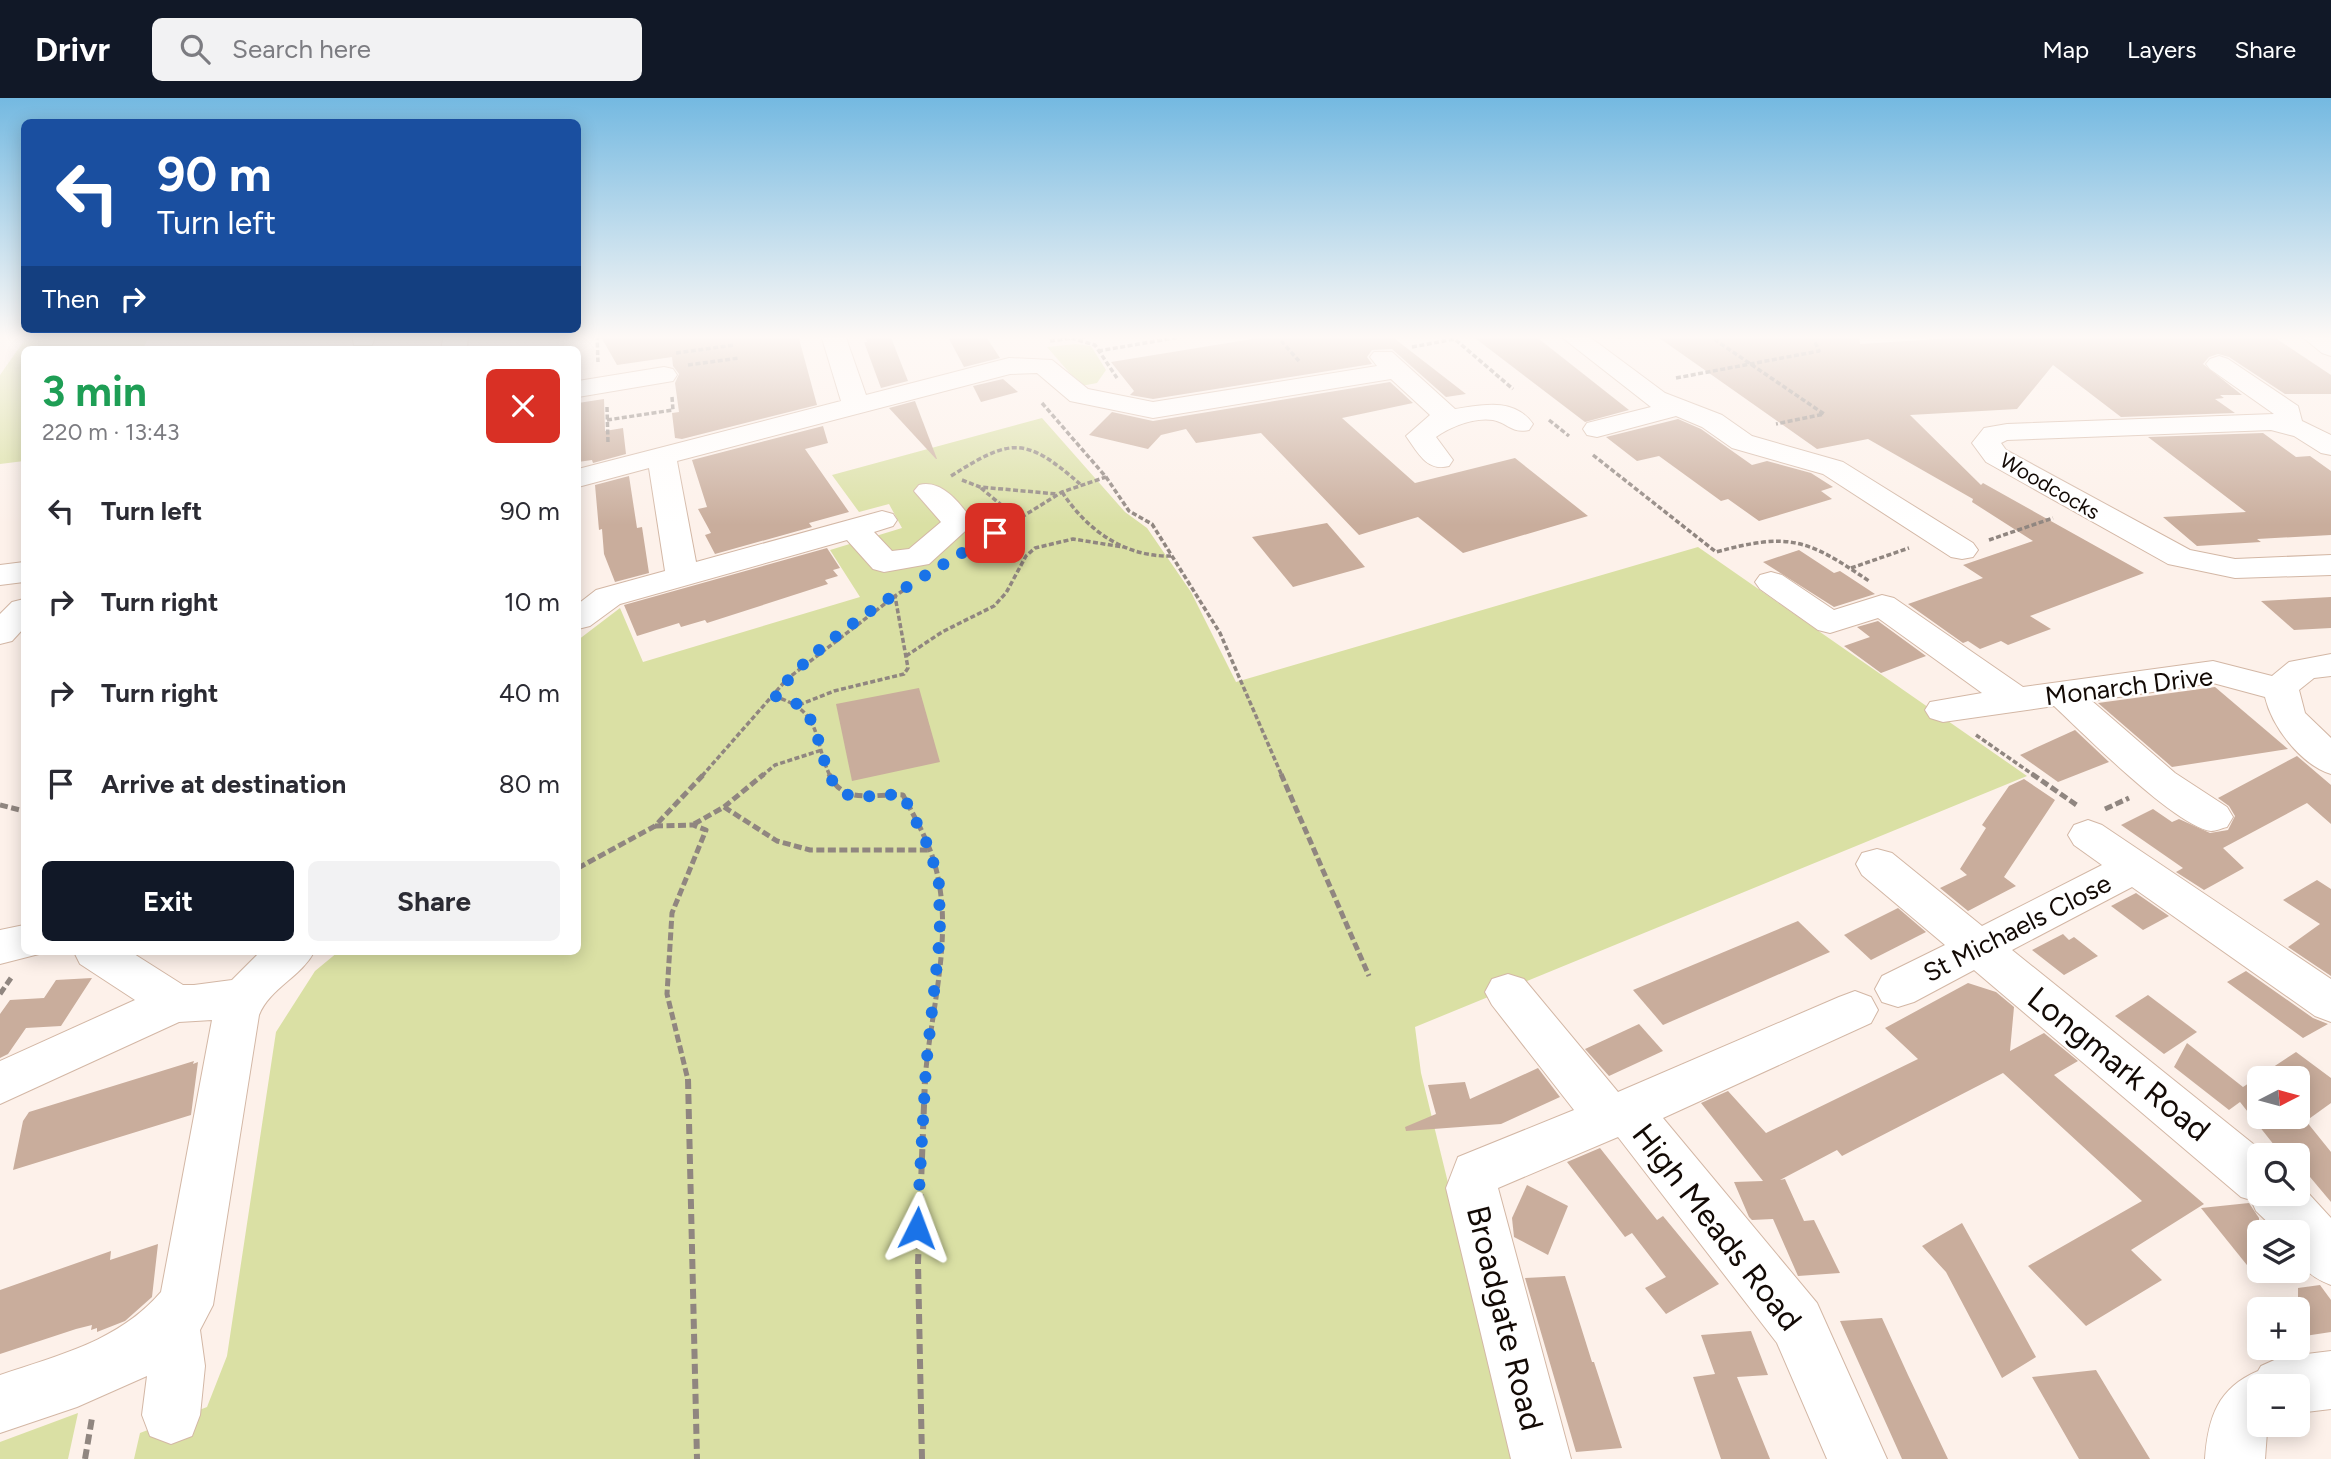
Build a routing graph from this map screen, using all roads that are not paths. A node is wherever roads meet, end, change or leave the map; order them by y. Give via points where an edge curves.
1 (854, 399) edge
2 (882, 399) edge
3 (1096, 399) edge
4 (1211, 399) edge
5 (1428, 399) edge
6 (1660, 399) edge
7 (2269, 399) edge
8 (856, 406) junction
9 (1676, 408) junction
10 (1444, 414) junction
11 (1519, 424) dead end
12 (2288, 425) junction
13 (1594, 441) road end
14 (2331, 447) edge
15 (662, 457) junction
16 (1439, 460) dead end
17 (2057, 460) dead end
18 (2017, 468) junction
19 (581, 477) edge
20 (929, 491) dead end
21 (1951, 543) road end
22 (2331, 565) edge
23 (21, 572) edge
24 (682, 574) junction
25 (0, 575) edge
26 (1771, 582) dead end
27 (21, 612) edge
28 (581, 617) edge
29 (0, 634) edge
30 (2331, 665) edge
31 (2281, 690) junction
32 (2063, 694) junction
33 (2017, 700) junction
34 (1942, 710) road end
35 (2331, 761) edge
36 (2213, 817) dead end
37 (2088, 824) road end
38 (1877, 864) dead end
39 (2135, 867) junction
40 (21, 943) edge
41 (0, 947) edge
42 (1978, 949) junction
43 (101, 955) edge
44 (288, 955) edge
45 (1898, 989) dead end
46 (1508, 992) dead end
47 (242, 998) junction
48 (175, 1003) junction
49 (2331, 1003) edge
50 (1855, 1010) dead end
51 (1, 1087) edge
52 (1618, 1115) junction
53 (2247, 1170) edge
54 (2287, 1206) edge
55 (2331, 1259) edge
56 (172, 1325) junction
57 (2331, 1380) edge
58 (2310, 1383) edge
59 (0, 1404) edge
60 (2247, 1412) edge
61 (172, 1415) dead end
62 (1541, 1459) edge
63 (1857, 1459) edge
64 (2235, 1459) edge

1 - 8 street
2 - 8 street
3 - 4 street via 1153,410
5 - 10 street
6 - 9 street
7 - 12 street, Woodcocks via 2288,412
8 - 15 street
9 - 13 street
9 - 21 street via 1712,421 1742,442 1833,468
10 - 11 street via 1499,412
10 - 16 street via 1420,436
12 - 14 street, Woodcocks
12 - 18 street, Woodcocks via 2007,432 1988,438 1989,449
15 - 19 street
15 - 24 street
17 - 18 street
18 - 22 street, Woodcocks via 2205,567
20 - 24 street via 959,523 918,557 884,562 867,524
23 - 25 street
24 - 28 street via 608,597
26 - 33 street, Monarch Drive via 1829,623 1882,605
27 - 29 street
30 - 31 street via 2311,666 2289,675
31 - 32 street, Monarch Drive via 2213,672
31 - 35 street via 2288,717
32 - 33 street, Monarch Drive
32 - 36 street via 2161,783
33 - 34 street, Monarch Drive
37 - 39 street, St Michaels Close
38 - 42 street, Longmark Road
39 - 42 street, St Michaels Close
39 - 49 street, St Michaels Close
40 - 41 street
42 - 45 street, St Michaels Close
42 - 53 street, Longmark Road
43 - 48 street
44 - 47 street
46 - 52 street, High Meads Road
47 - 48 street
47 - 56 street via 186,1305
48 - 51 street
50 - 52 street
52 - 62 street, Broadgate Road via 1476,1174 1472,1188
52 - 63 street, High Meads Road via 1797,1324
54 - 55 street
56 - 59 street via 136,1353
56 - 61 street via 177,1366
57 - 58 street
60 - 64 street via 2236,1426

